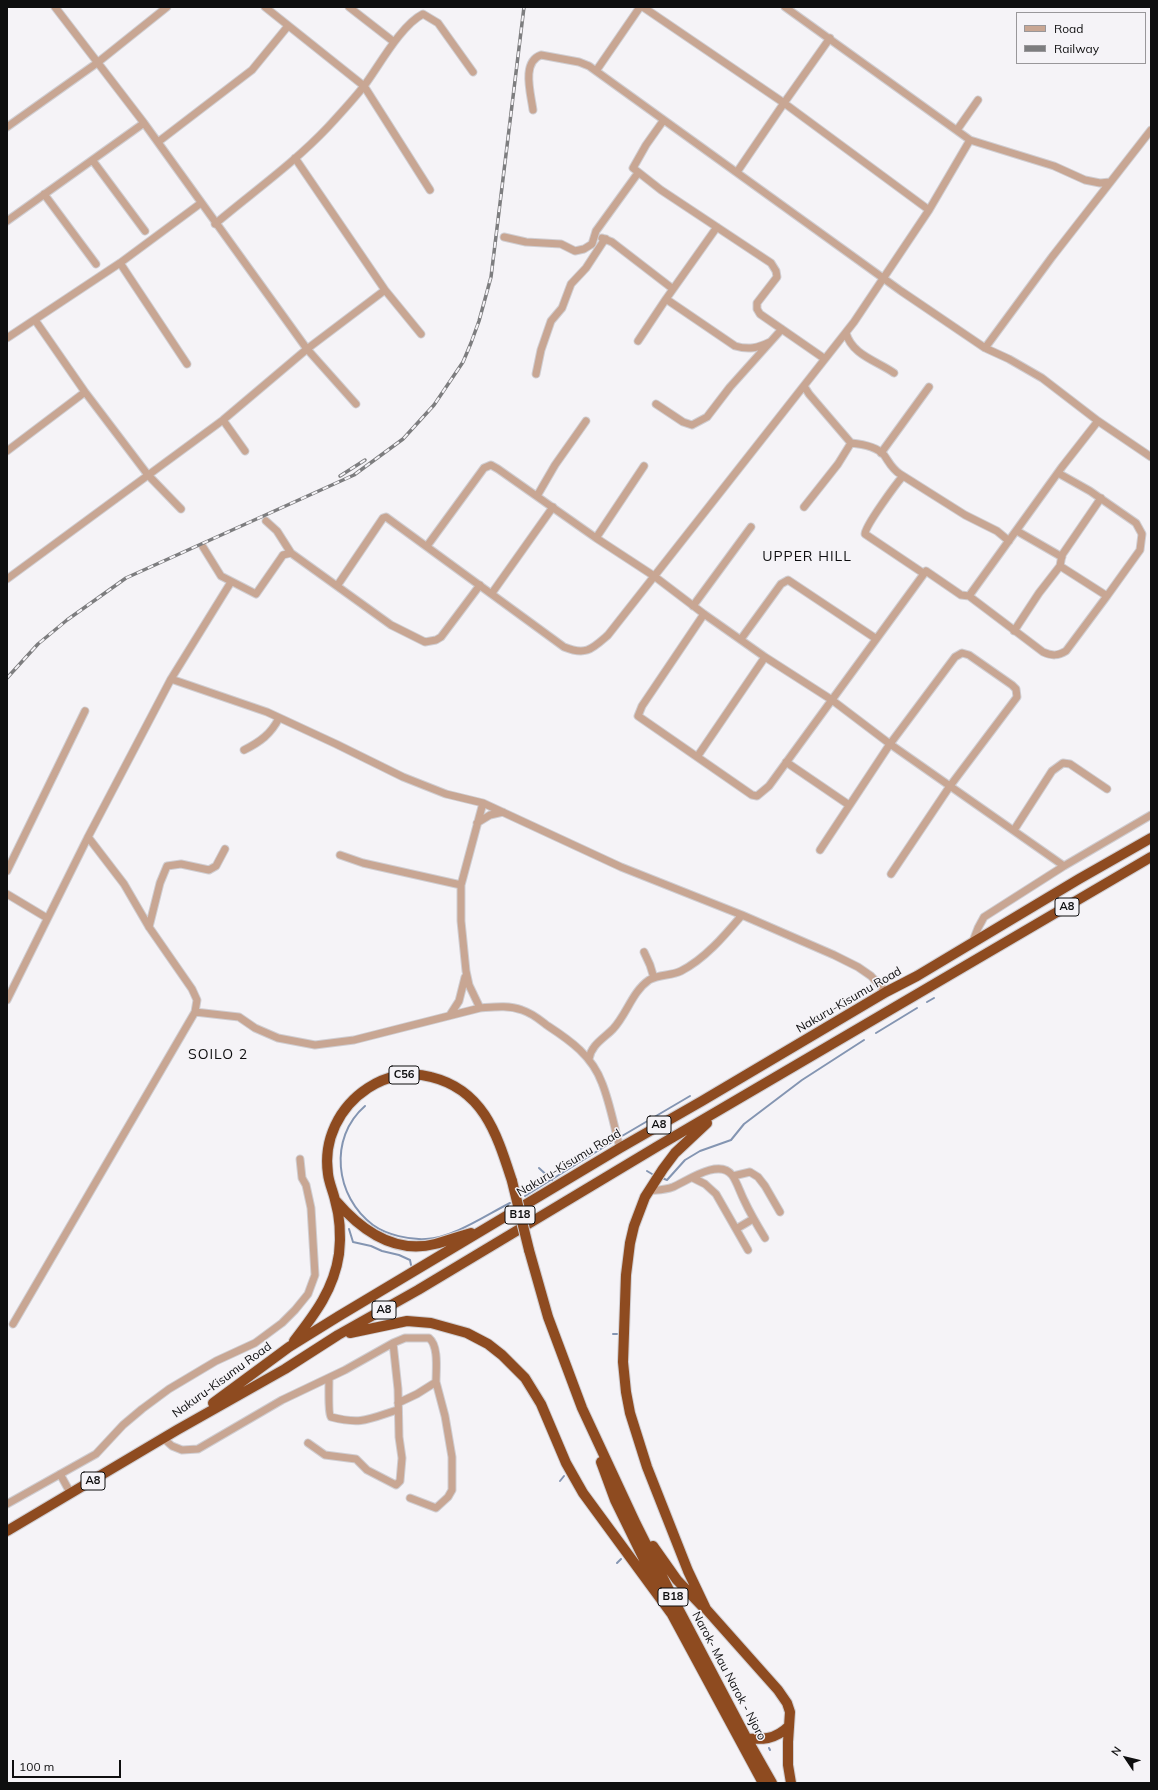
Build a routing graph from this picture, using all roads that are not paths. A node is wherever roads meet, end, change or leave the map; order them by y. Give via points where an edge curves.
1 (55, 7) edge
2 (167, 7) edge
3 (266, 7) edge
4 (349, 7) edge
5 (642, 7) edge
6 (785, 7) edge
7 (288, 26) junction
8 (830, 38) junction
9 (394, 42) junction
10 (97, 63) junction
11 (596, 71) junction
12 (473, 72) dead end
13 (364, 86) junction
14 (978, 100) dead end
15 (784, 103) junction
16 (533, 110) dead end
17 (663, 121) junction
18 (144, 123) junction
19 (7, 127) edge
20 (957, 130) junction
21 (1151, 130) edge
22 (970, 140) junction
23 (158, 142) junction
24 (295, 158) junction
25 (93, 161) junction
26 (737, 172) junction
27 (638, 173) junction
28 (1110, 182) junction
29 (430, 190) dead end
30 (44, 194) junction
31 (201, 203) junction
32 (929, 210) junction
33 (7, 221) edge
34 (215, 224) junction
35 (716, 227) junction
36 (145, 231) dead end
37 (504, 237) dead end
38 (594, 238) junction
39 (606, 240) junction
40 (120, 263) junction
41 (96, 264) dead end
42 (884, 279) junction
43 (673, 289) junction
44 (385, 290) junction
45 (666, 299) junction
46 (35, 320) junction
47 (782, 329) junction
48 (846, 332) junction
49 (421, 334) dead end
50 (7, 338) edge
51 (638, 341) dead end
52 (770, 342) junction
53 (985, 348) junction
54 (307, 350) junction
55 (825, 359) junction
56 (187, 364) dead end
57 (894, 373) dead end
58 (536, 374) dead end
59 (804, 386) junction
60 (929, 387) dead end
61 (85, 392) junction
62 (356, 404) dead end
63 (656, 404) dead end
64 (223, 420) junction
65 (586, 421) dead end
66 (1098, 421) junction
67 (851, 443) junction
68 (245, 450) dead end
69 (7, 451) edge
70 (881, 453) junction
71 (1151, 457) edge
72 (644, 466) dead end
73 (1058, 473) junction
74 (148, 475) junction
75 (903, 476) junction
76 (537, 496) junction
77 (1101, 498) junction
78 (553, 507) junction
79 (804, 507) dead end
80 (182, 509) dead end
81 (266, 521) dead end
82 (751, 527) dead end
83 (1017, 531) junction
84 (596, 538) junction
85 (1010, 541) junction
86 (203, 546) dead end
87 (427, 546) junction
88 (290, 552) junction
89 (1062, 557) junction
90 (1060, 566) junction
91 (923, 573) junction
92 (654, 576) junction
93 (7, 579) edge
94 (231, 582) junction
95 (480, 585) junction
96 (337, 586) junction
97 (492, 593) junction
98 (969, 596) junction
99 (1107, 596) junction
100 (693, 606) junction
101 (704, 614) junction
102 (1014, 631) junction
103 (875, 638) junction
104 (741, 639) junction
105 (765, 657) junction
106 (171, 679) junction
107 (832, 700) junction
108 (85, 711) dead end
109 (279, 718) junction
110 (890, 744) junction
111 (244, 750) dead end
112 (697, 757) junction
113 (786, 762) junction
114 (950, 786) junction
115 (1107, 788) dead end
116 (483, 803) junction
117 (849, 805) junction
118 (503, 812) junction
119 (1151, 815) edge
120 (477, 824) junction
121 (1014, 830) junction
122 (88, 837) junction
123 (1151, 838) edge
124 (225, 849) dead end
125 (820, 850) dead end
126 (340, 855) dead end
127 (1151, 857) edge
128 (1064, 866) junction
129 (7, 871) edge
130 (891, 874) dead end
131 (461, 885) junction
132 (7, 894) edge
133 (742, 915) junction
134 (47, 918) junction
135 (149, 928) junction
136 (973, 941) junction
137 (644, 952) dead end
138 (466, 971) junction
139 (654, 978) junction
140 (886, 992) junction
141 (7, 1000) edge
142 (480, 1008) junction
143 (195, 1012) junction
144 (450, 1016) junction
145 (589, 1059) junction
146 (728, 1106) junction
147 (620, 1148) junction
148 (300, 1159) dead end
149 (732, 1176) junction
150 (693, 1178) junction
151 (512, 1181) joint
152 (649, 1191) junction
153 (336, 1201) junction
154 (780, 1212) dead end
155 (753, 1219) junction
156 (736, 1229) junction
157 (481, 1231) junction
158 (765, 1238) dead end
159 (748, 1250) dead end
160 (13, 1324) dead end
161 (338, 1335) junction
162 (393, 1343) junction
163 (289, 1347) junction
164 (329, 1378) junction
165 (436, 1382) junction
166 (398, 1406) junction
167 (582, 1408) junction
168 (177, 1430) junction
169 (163, 1438) junction
170 (308, 1443) dead end
171 (60, 1474) junction
172 (71, 1494) junction
173 (410, 1498) dead end
174 (7, 1504) edge
175 (636, 1524) junction
176 (7, 1531) edge
177 (706, 1609) junction
178 (671, 1613) junction
179 (789, 1726) junction
180 (743, 1738) junction
181 (763, 1783) edge
182 (772, 1783) edge
183 (792, 1783) edge

1 - 10 street
2 - 10 street
3 - 7 street
4 - 9 street
5 - 11 street
5 - 15 street
6 - 8 street
7 - 13 street
7 - 23 street via 252,70
8 - 15 street
8 - 20 street
9 - 12 street via 423,14 438,23
9 - 13 street
10 - 18 street
10 - 19 street
11 - 16 street via 579,62 541,54 536,56 530,65 529,78
11 - 17 street
13 - 24 street via 328,127
13 - 29 street
14 - 20 street
15 - 26 street
15 - 32 street
17 - 26 street
17 - 27 street via 633,166
18 - 23 street
18 - 25 street
20 - 22 street
21 - 28 street
22 - 28 street via 1040,161 1085,180
22 - 32 street
23 - 31 street
24 - 34 street
24 - 44 street
25 - 30 street
25 - 36 street
26 - 42 street
27 - 35 street
27 - 38 street via 596,231
28 - 53 street
30 - 33 street
30 - 41 street
31 - 34 street
31 - 40 street
32 - 42 street
34 - 54 street
35 - 43 street
35 - 47 street via 774,267 777,277 757,303 756,309
37 - 38 street via 526,242 561,244 575,251 589,246
38 - 39 street
39 - 43 street
39 - 58 street via 571,284 562,308 551,321
40 - 46 street
40 - 56 street
42 - 48 street
42 - 53 street
43 - 45 street
44 - 49 street
44 - 54 street
45 - 51 street
45 - 52 street via 735,346 746,349 758,348
46 - 50 street
46 - 61 street
47 - 52 street
47 - 55 street
48 - 55 street
48 - 57 street via 853,346 873,362
52 - 63 street via 707,417 699,422 692,425 683,422
53 - 66 street via 1042,378
54 - 62 street
54 - 64 street
55 - 59 street
59 - 67 street
59 - 92 street
60 - 70 street
61 - 69 street
61 - 74 street
64 - 68 street
64 - 74 street
65 - 76 street
66 - 71 street
66 - 73 street
67 - 70 street
67 - 79 street
70 - 75 street via 893,469
72 - 84 street
73 - 77 street
73 - 83 street
74 - 80 street
74 - 93 street
75 - 85 street
75 - 91 street via 865,529 865,534
76 - 78 street
76 - 87 street via 498,468 491,465 484,468
77 - 89 street
77 - 99 street via 1136,523 1142,534 1140,550
78 - 84 street
78 - 97 street
81 - 88 street via 277,531
82 - 100 street
83 - 85 street
83 - 89 street
84 - 92 street
85 - 98 street
86 - 94 street via 218,574
87 - 95 street
87 - 96 street via 384,517
88 - 94 street via 280,558 256,594
88 - 96 street
89 - 90 street
90 - 99 street
90 - 102 street
91 - 98 street via 929,571 961,595
91 - 103 street
92 - 97 street via 608,634 594,648 580,652 564,647 539,631
92 - 100 street
94 - 106 street
95 - 96 street via 440,637 426,642 391,625
95 - 97 street
98 - 102 street
99 - 102 street via 1060,655 1053,656 1043,652
100 - 101 street
101 - 104 street
101 - 112 street via 638,714
103 - 104 street via 788,580 781,584
103 - 107 street
104 - 105 street
105 - 107 street
105 - 112 street
106 - 109 street
106 - 122 street
107 - 110 street
107 - 113 street
108 - 129 street
109 - 111 street via 272,732
109 - 116 street via 403,777 446,794
110 - 114 street
110 - 114 street via 959,654 969,655 1005,680 1016,689 1015,702
110 - 117 street
112 - 113 street via 757,796 766,789
113 - 117 street
114 - 121 street
114 - 130 street
115 - 121 street via 1070,764 1063,763 1052,771
116 - 118 street
116 - 120 street
117 - 125 street
118 - 120 street via 490,815
118 - 133 street via 621,867
119 - 128 street
120 - 131 street
121 - 128 street
122 - 134 street
122 - 135 street via 124,884
123 - 136 highway, Nakuru-Kisumu Road / A8
124 - 135 street via 216,866 209,870 181,864 168,866 160,883
126 - 131 street via 382,868
127 - 146 highway, Nakuru-Kisumu Road / A8
128 - 136 street via 984,917
131 - 138 street via 461,921
132 - 134 street
133 - 139 street via 689,966
133 - 140 street via 858,967
134 - 141 street
135 - 143 street via 192,989 197,1000
136 - 140 highway, Nakuru-Kisumu Road / A8 via 918,976
137 - 139 street
138 - 142 street via 469,985
138 - 144 street via 459,1001
139 - 145 street via 642,988 617,1023 594,1047
140 - 147 highway, Nakuru-Kisumu Road / A8
142 - 144 street
142 - 145 street via 498,1006 534,1015 570,1041
143 - 144 street via 239,1017 255,1028 278,1038 315,1045 354,1040
143 - 160 street
145 - 147 street via 602,1082
146 - 152 highway via 675,1153
146 - 161 highway, Nakuru-Kisumu Road / A8
147 - 157 highway, Nakuru-Kisumu Road / A8
148 - 171 street via 302,1178 311,1208 315,1259 315,1275 308,1294 270,1333 169,1389 123,1425 96,1454
149 - 150 street via 717,1168
149 - 154 street via 750,1172 758,1176
149 - 155 street
150 - 152 street via 663,1190
150 - 156 street via 716,1194
151 - 153 highway, C56 via 488,1117 474,1101 456,1086 439,1078 406,1074 380,1081 364,1090 345,1109 335,1124 327,1154 328,1174
151 - 167 highway, Narok- Mau Narok - Njoro / B18, bridge via 548,1318
152 - 177 highway via 639,1210 627,1259 623,1362 626,1392 647,1467 688,1571
153 - 157 highway via 369,1232 388,1242 435,1244
153 - 163 highway via 340,1239 334,1278 324,1300
155 - 156 street
155 - 158 street
156 - 159 street
157 - 163 highway, Nakuru-Kisumu Road / A8
161 - 168 highway, Nakuru-Kisumu Road / A8 via 285,1369
161 - 178 highway via 390,1324 419,1322 449,1327 494,1348 528,1382 583,1493
162 - 164 street
162 - 165 street via 404,1338 431,1339 437,1360
162 - 166 street
163 - 168 highway, Nakuru-Kisumu Road / A8
164 - 166 street via 331,1417 364,1421
164 - 169 street via 282,1400 198,1449 182,1450
165 - 166 street
165 - 173 street via 452,1457 452,1490 436,1508
166 - 170 street via 402,1458 400,1481 396,1485 367,1470 356,1459 325,1455
167 - 175 highway, Narok- Mau Narok - Njoro / B18
167 - 178 highway, Narok- Mau Narok - Njoro / B18 via 614,1500
168 - 169 highway, A8
169 - 172 highway, A8
171 - 172 street
171 - 174 street
172 - 176 highway, A8
175 - 177 highway via 677,1580
175 - 180 highway, Narok- Mau Narok - Njoro / B18
177 - 179 highway via 783,1697 790,1712
178 - 180 highway, Narok- Mau Narok - Njoro / B18
179 - 180 highway via 771,1738
179 - 183 highway via 788,1765
180 - 181 highway, Narok- Mau Narok - Njoro / B18
180 - 182 highway, Narok- Mau Narok - Njoro / B18

